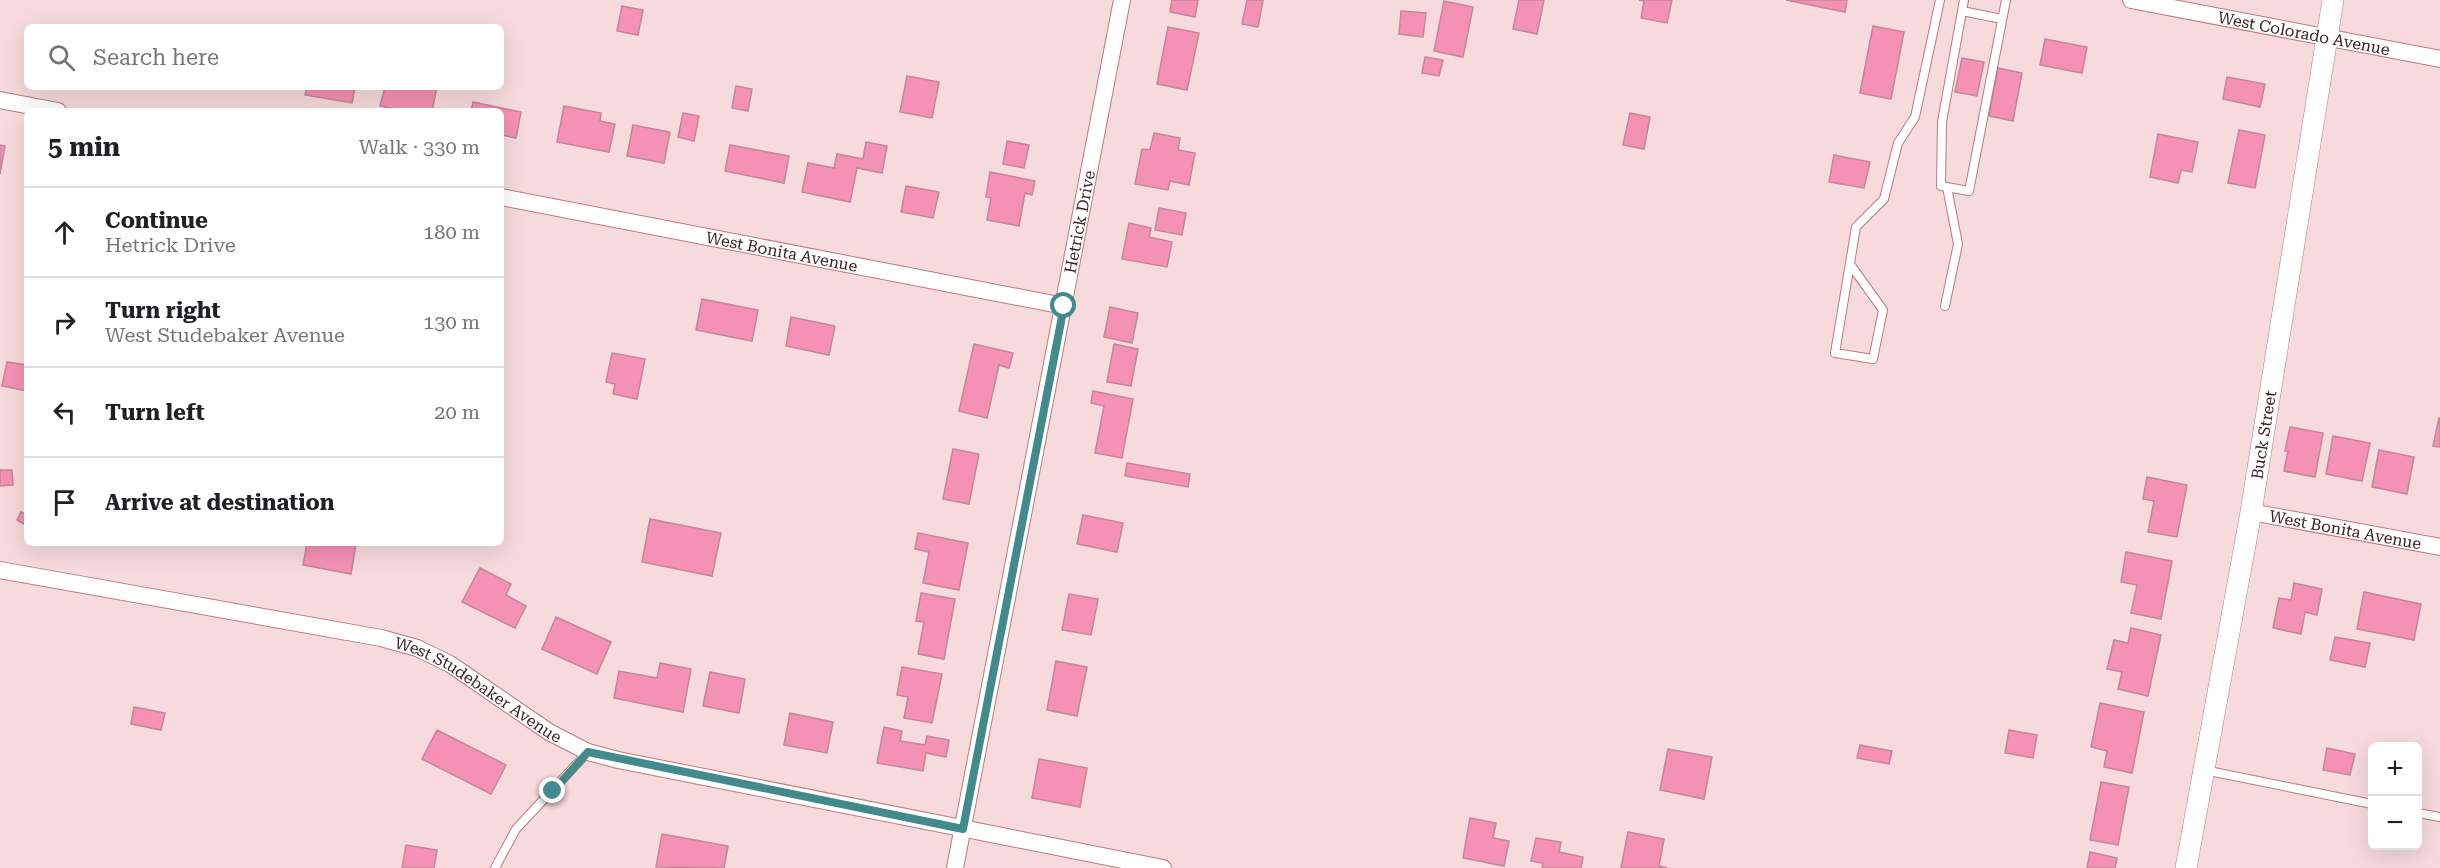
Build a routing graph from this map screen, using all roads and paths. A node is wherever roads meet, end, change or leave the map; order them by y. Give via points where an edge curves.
1 (1122, 0) edge
2 (1940, 0) edge
3 (1964, 0) edge
4 (2006, 0) edge
5 (2132, 0) edge
6 (2333, 0) edge
7 (1962, 11) junction
8 (2002, 19) junction
9 (2326, 37) junction
10 (2440, 59) edge
11 (0, 100) edge
12 (42, 108) edge
13 (1947, 187) junction
14 (504, 198) edge
15 (1850, 264) junction
16 (1064, 306) junction
17 (1945, 306) dead end
18 (2251, 512) junction
19 (2440, 547) edge
20 (0, 570) edge
21 (588, 752) junction
22 (2204, 770) junction
23 (2368, 803) edge
24 (2422, 814) edge
25 (2440, 818) edge
26 (963, 829) junction
27 (495, 868) edge
28 (955, 868) edge
29 (1163, 868) edge
30 (2186, 868) edge

1 - 16 street, Hetrick Drive
2 - 15 lane via 1915,117 1898,143 1884,199 1856,227
3 - 7 lane
4 - 8 lane
5 - 9 street, West Colorado Avenue
6 - 9 street, Buck Street
7 - 8 lane
7 - 13 lane via 1942,122 1941,186
8 - 13 lane via 1970,191
9 - 10 street, West Colorado Avenue
9 - 18 street, Buck Street
11 - 12 street
13 - 17 lane via 1958,244
14 - 16 street, West Bonita Avenue
15 - 15 lane via 1835,353 1873,359 1883,310
16 - 26 street, Hetrick Drive
18 - 19 street, West Bonita Avenue
18 - 22 street, Buck Street
20 - 21 street, West Studebaker Avenue via 417,648 450,664 549,732
21 - 26 street, West Studebaker Avenue
21 - 27 lane via 516,829
22 - 23 lane
22 - 30 street, Buck Street
24 - 25 lane
26 - 28 street, Hetrick Drive
26 - 29 street, West Studebaker Avenue

